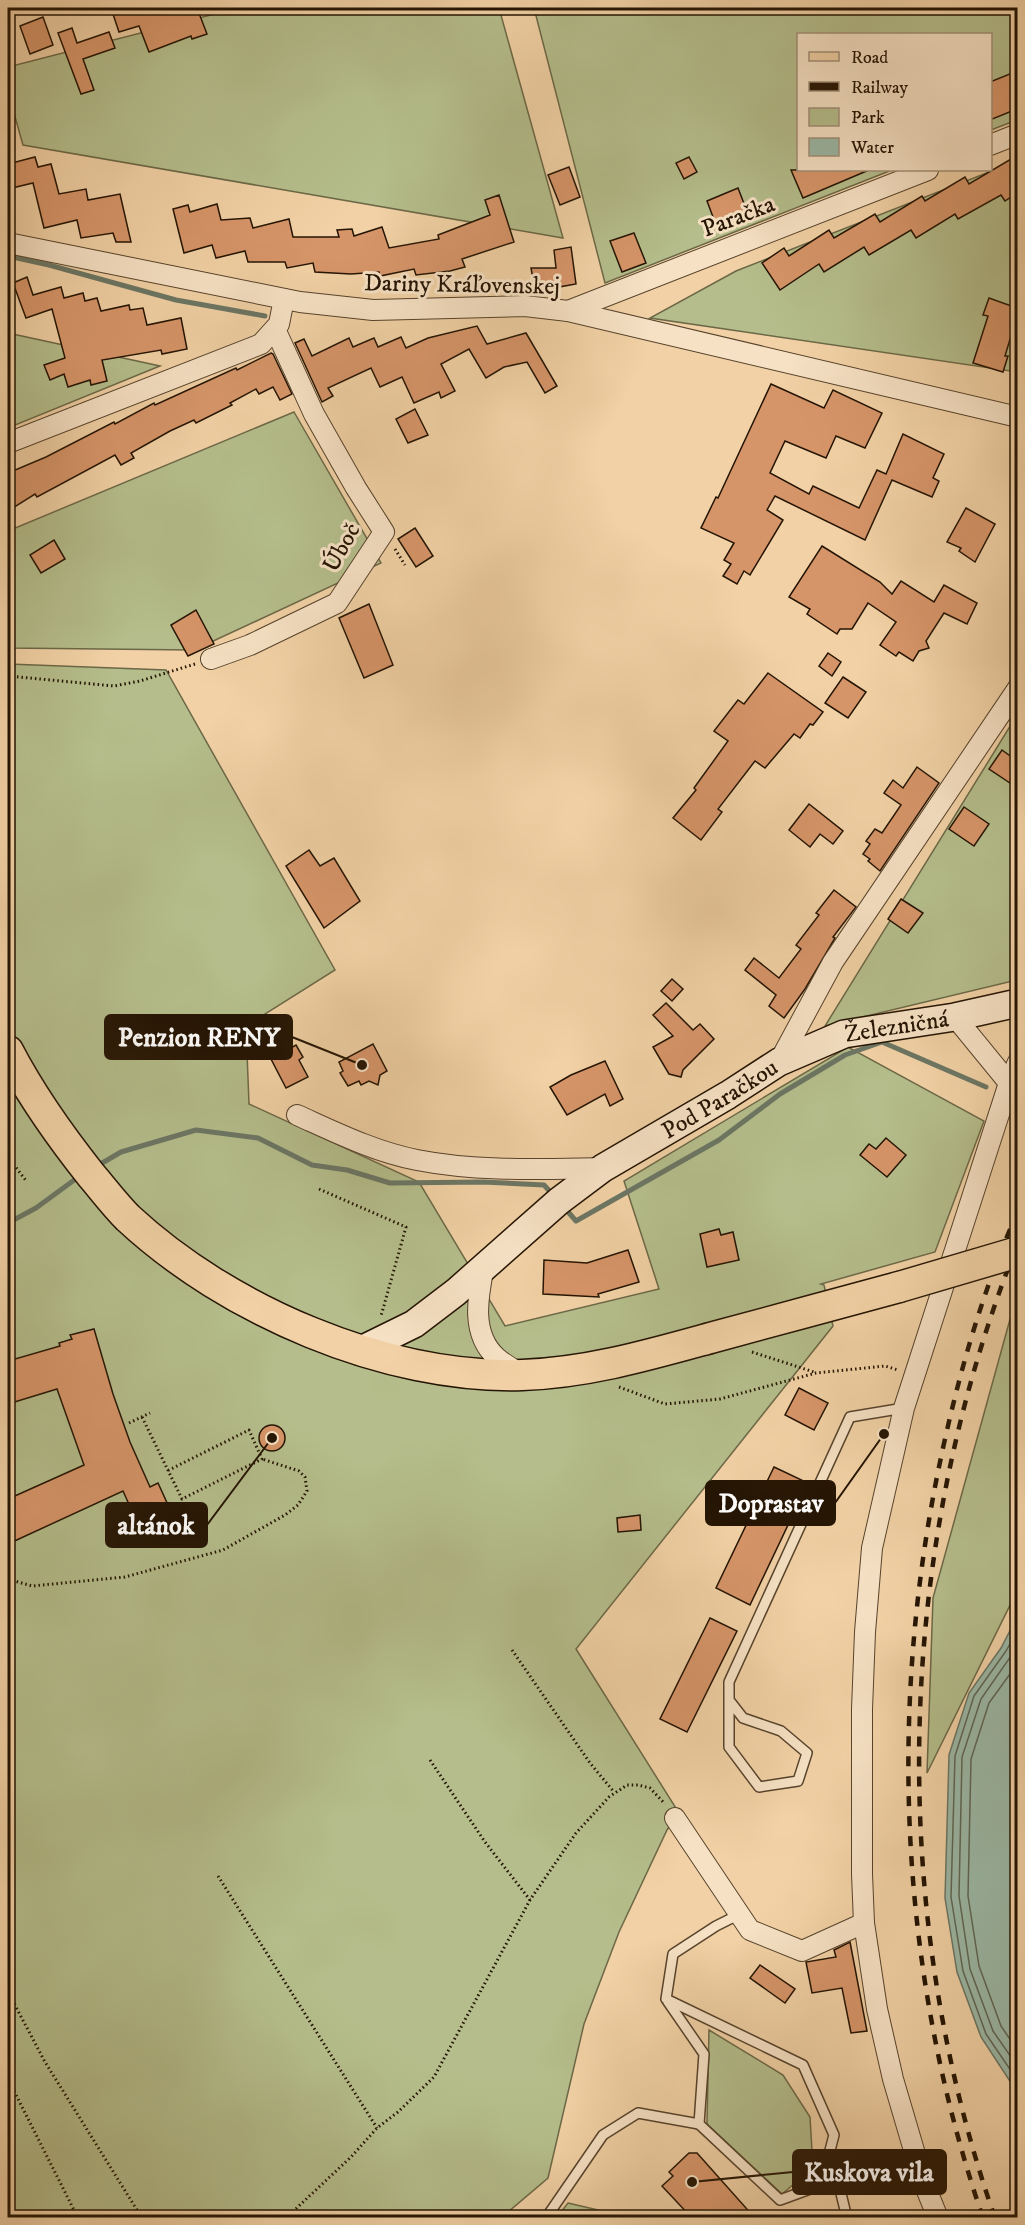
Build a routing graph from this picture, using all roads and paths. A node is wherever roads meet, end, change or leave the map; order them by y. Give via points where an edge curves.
1 (1017, 134) edge
2 (992, 144) edge
3 (925, 171) edge
4 (8, 243) edge
5 (284, 299) junction
6 (568, 311) junction
7 (275, 329) junction
8 (1017, 417) edge
9 (8, 443) edge
10 (211, 659) joint
11 (8, 676) edge
12 (1017, 688) edge
13 (1017, 1003) edge
14 (955, 1017) junction
15 (8, 1051) edge
16 (779, 1062) junction
17 (1017, 1062) edge
18 (1009, 1083) junction
19 (297, 1115) dead end
20 (8, 1157) edge
21 (603, 1168) junction
22 (27, 1182) dead end
23 (319, 1189) dead end
24 (1017, 1252) edge
25 (484, 1266) junction
26 (385, 1338) junction
27 (744, 1350) dead end
28 (359, 1351) junction
29 (585, 1368) junction
30 (816, 1373) junction
31 (522, 1375) junction
32 (914, 1375) junction
33 (904, 1408) junction
34 (150, 1413) dead end
35 (142, 1417) junction
36 (129, 1423) dead end
37 (262, 1460) junction
38 (167, 1471) junction
39 (8, 1579) edge
40 (512, 1650) dead end
41 (729, 1700) junction
42 (430, 1760) dead end
43 (614, 1792) junction
44 (675, 1818) joint
45 (218, 1876) dead end
46 (530, 1900) junction
47 (740, 1914) junction
48 (864, 1923) junction
49 (8, 1992) edge
50 (666, 1999) junction
51 (8, 2079) edge
52 (699, 2124) junction
53 (377, 2128) junction
54 (830, 2150) junction
55 (78, 2217) edge
56 (142, 2217) edge
57 (286, 2217) edge
58 (546, 2217) edge
59 (847, 2217) edge
60 (938, 2217) edge

1 - 2 street
3 - 6 street, Paračka
4 - 5 street, Dariny Kráľovenskej
5 - 6 street, Dariny Kráľovenskej via 373,310 525,306
5 - 7 street
6 - 8 street, Dariny Kráľovenskej
7 - 9 street via 261,344
7 - 10 street, Úboč via 314,414 384,532 338,603
10 - 11 path via 114,686
12 - 16 street, Pod Paračkou via 833,962
13 - 14 street, Železničná
14 - 16 street, Železničná via 844,1034
14 - 18 street
15 - 28 main road via 55,1128 128,1217 187,1267 263,1311
16 - 21 street, Pod Paračkou
17 - 18 street
18 - 32 street
19 - 21 street via 367,1145 416,1160 498,1170
20 - 22 path
21 - 25 street, Pod Paračkou
23 - 26 path via 406,1227 381,1316
24 - 29 main road, bridge via 671,1349
25 - 26 street, Pod Paračkou via 414,1324
25 - 31 street via 477,1304 482,1335 496,1357
26 - 28 street, Pod Paračkou
27 - 30 path
28 - 31 main road via 430,1367
29 - 30 path via 625,1390 666,1404 720,1399
29 - 31 main road
30 - 32 path via 885,1366
32 - 33 street
33 - 41 lane via 850,1417 729,1682
33 - 48 street via 872,1548 865,1632
34 - 35 path
35 - 36 path
35 - 38 path
37 - 38 path via 182,1499
37 - 38 path via 249,1430
37 - 39 path via 299,1471 305,1477 307,1491 285,1515 223,1550 125,1577 32,1586
40 - 43 path
41 - 41 lane via 729,1747 759,1787 798,1781 807,1753 781,1731 743,1718
42 - 46 path
43 - 44 path via 627,1785 650,1788
43 - 46 path via 576,1833
44 - 47 street
45 - 53 path
46 - 53 path via 434,2077
47 - 48 street via 750,1930 802,1952
47 - 50 lane via 673,1954
48 - 60 street via 893,2079 923,2181
49 - 56 path via 45,2062
50 - 52 lane via 704,2054
50 - 54 lane via 802,2066 834,2135
51 - 55 path
52 - 54 lane via 780,2200 821,2185
52 - 58 lane via 638,2113 603,2135
53 - 57 path
54 - 59 lane

